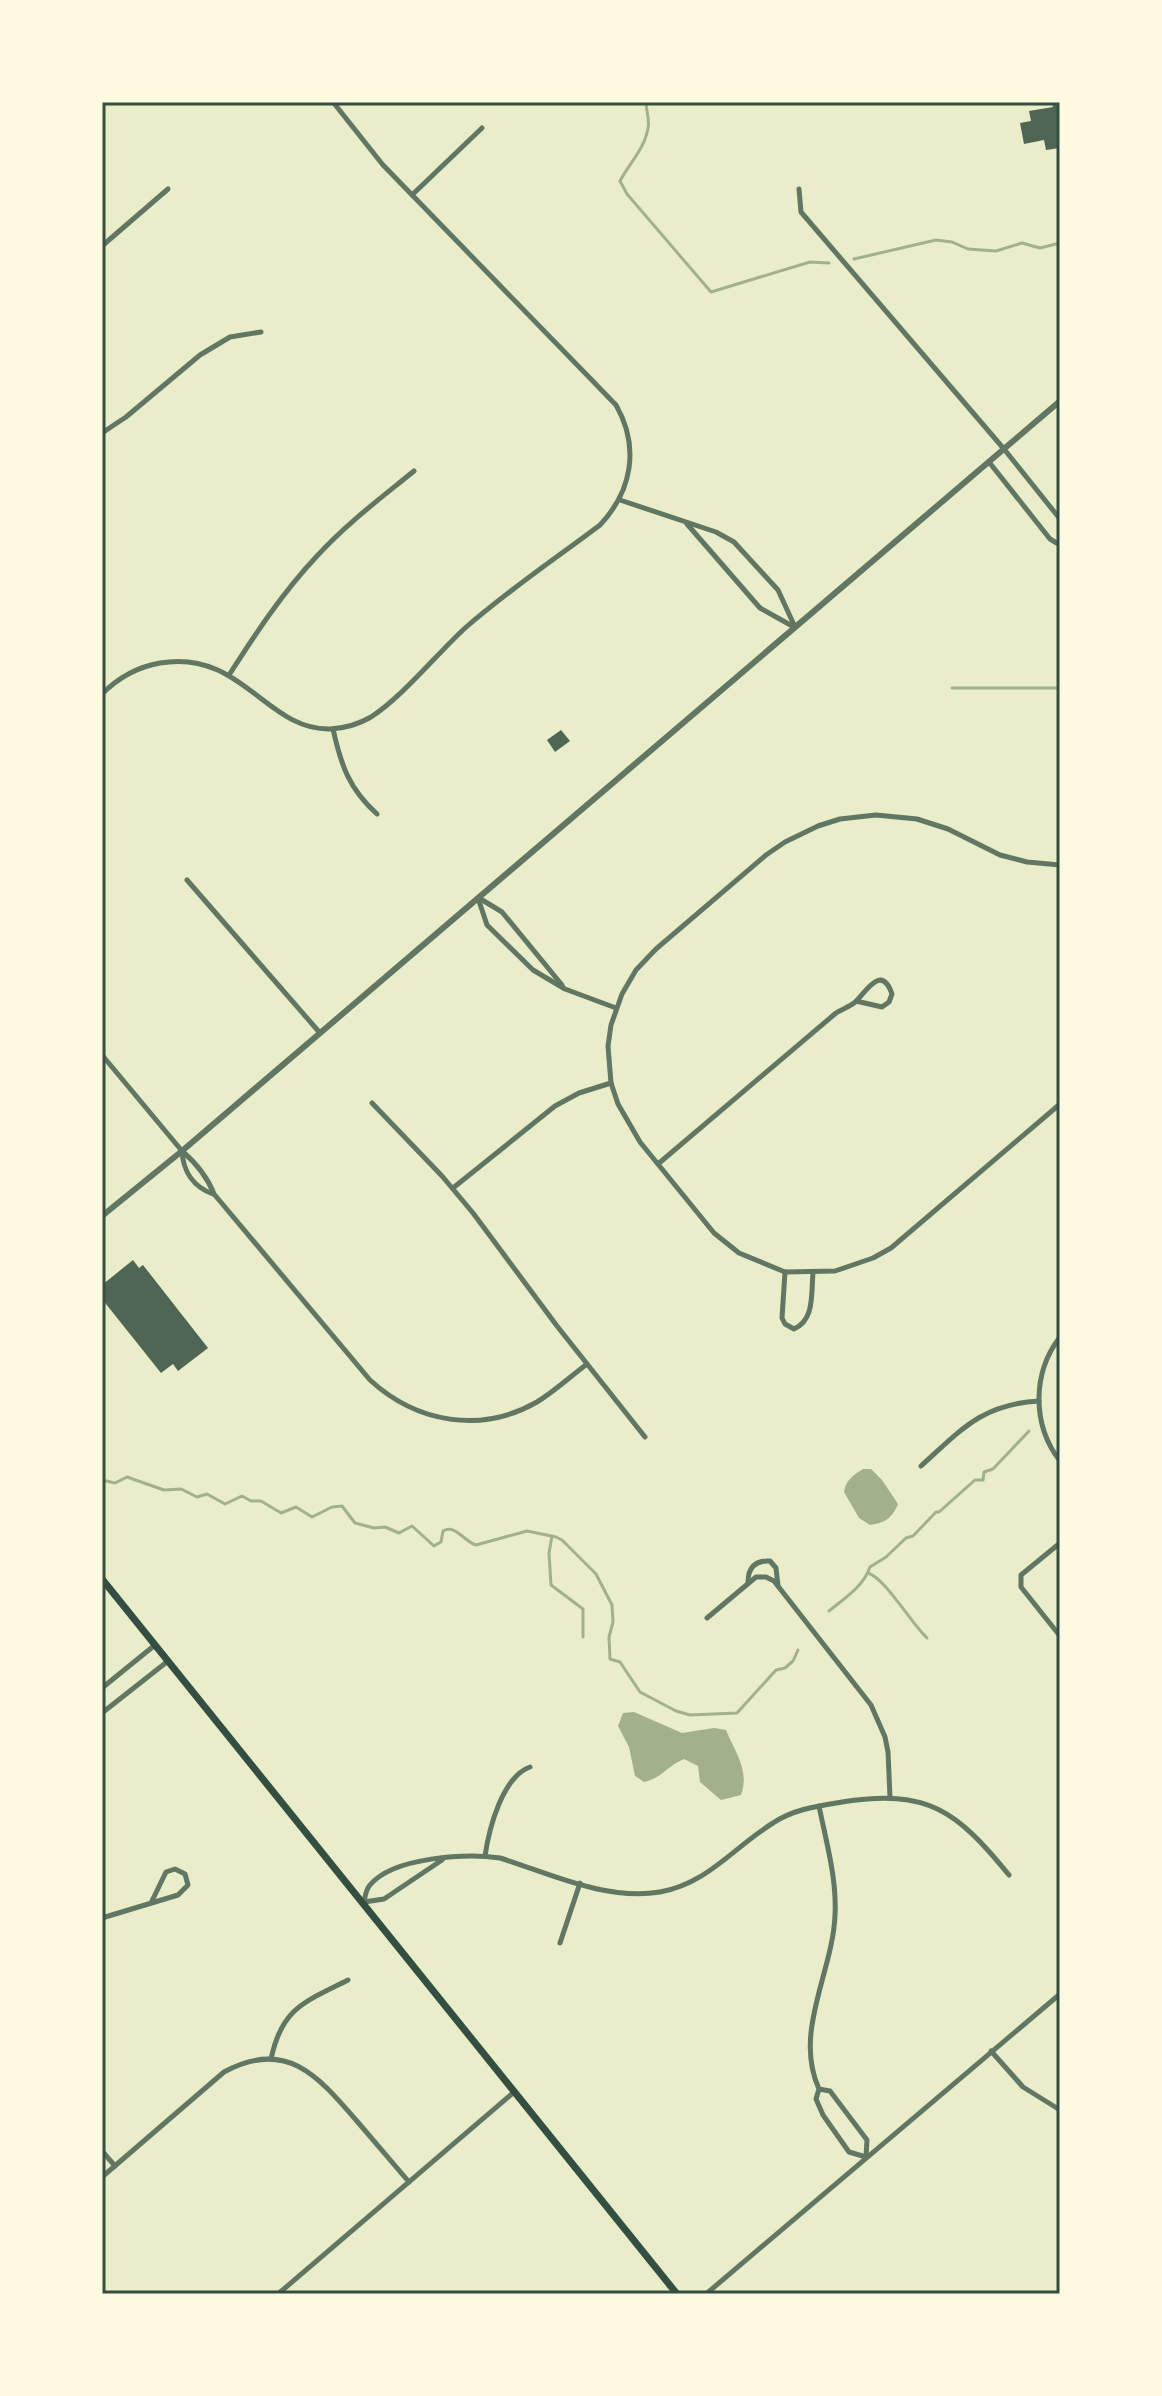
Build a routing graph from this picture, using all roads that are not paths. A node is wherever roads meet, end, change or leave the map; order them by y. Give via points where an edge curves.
1 (333, 102) edge
2 (482, 128) dead end
3 (168, 189) dead end
4 (799, 189) dead end
5 (412, 195) junction
6 (102, 246) edge
7 (261, 332) dead end
8 (1060, 401) edge
9 (102, 433) edge
10 (1004, 449) junction
11 (989, 462) junction
12 (414, 471) dead end
13 (620, 500) junction
14 (1060, 519) edge
15 (686, 523) junction
16 (1060, 545) edge
17 (795, 627) junction
18 (229, 675) junction
19 (102, 694) edge
20 (333, 729) junction
21 (377, 814) dead end
22 (1060, 865) edge
23 (187, 880) dead end
24 (478, 897) junction
25 (565, 989) junction
26 (856, 1001) junction
27 (616, 1008) junction
28 (320, 1033) junction
29 (102, 1055) edge
30 (611, 1083) junction
31 (372, 1103) dead end
32 (1060, 1104) edge
33 (182, 1151) junction
34 (658, 1164) junction
35 (453, 1188) junction
36 (214, 1194) junction
37 (102, 1216) edge
38 (785, 1272) junction
39 (813, 1273) junction
40 (1060, 1337) edge
41 (587, 1364) junction
42 (1039, 1401) junction
43 (645, 1437) dead end
44 (1060, 1461) edge
45 (921, 1466) dead end
46 (1060, 1543) edge
47 (102, 1579) edge
48 (748, 1582) junction
49 (778, 1587) junction
50 (707, 1618) dead end
51 (1060, 1636) edge
52 (155, 1645) junction
53 (168, 1661) junction
54 (102, 1688) edge
55 (102, 1713) edge
56 (530, 1767) dead end
57 (890, 1797) junction
58 (819, 1806) junction
59 (485, 1856) junction
60 (442, 1860) junction
61 (1009, 1875) dead end
62 (580, 1883) junction
63 (364, 1902) junction
64 (151, 1903) junction
65 (102, 1918) edge
66 (560, 1943) dead end
67 (348, 1980) dead end
68 (1060, 1994) edge
69 (991, 2051) junction
70 (271, 2059) junction
71 (819, 2089) junction
72 (514, 2092) junction
73 (1060, 2110) edge
74 (102, 2151) edge
75 (866, 2157) junction
76 (115, 2166) junction
77 (102, 2177) edge
78 (409, 2182) junction
79 (278, 2294) edge
80 (677, 2294) edge
81 (706, 2294) edge

1 - 5 street
2 - 5 street
3 - 6 street
4 - 10 street via 801,212
5 - 13 street via 616,405 631,453
7 - 9 street via 230,337 200,355
8 - 10 street
10 - 11 street
10 - 14 street
11 - 16 street
11 - 17 street
12 - 18 street via 319,554 266,618
13 - 15 street
13 - 20 street via 600,525 474,620 379,711 358,724
15 - 17 street via 760,608
15 - 17 street via 734,542 778,590
17 - 24 street
18 - 19 street via 204,665 168,662 127,674
18 - 20 street via 294,720
20 - 21 street via 348,778
22 - 27 street via 1000,855 917,819 876,815 818,826 766,855 656,949 629,980
23 - 28 street
24 - 25 street via 502,912
24 - 25 street via 487,925 511,951
24 - 28 street
25 - 27 street
26 - 26 street via 882,1007 889,1002 890,987 876,981
26 - 34 street
27 - 30 street via 608,1046
28 - 33 street
29 - 33 street
30 - 34 street via 628,1124
30 - 35 street via 555,1106
31 - 35 street
32 - 39 street via 891,1248 855,1266
33 - 36 street
33 - 36 street via 183,1167 201,1189
33 - 37 street
34 - 38 street via 723,1241 746,1257
35 - 41 street
36 - 41 street via 370,1380 420,1413 451,1420 495,1418 539,1401
38 - 39 street
38 - 39 street via 782,1318 794,1329 808,1318
40 - 42 street via 1046,1358
41 - 43 street
42 - 44 street via 1045,1437
42 - 45 street via 992,1409
46 - 51 street via 1021,1575 1021,1587
47 - 52 main road
48 - 49 street via 766,1577
48 - 49 street via 753,1565 770,1561
48 - 50 street
49 - 57 street via 871,1705 885,1737
52 - 53 main road
52 - 54 street
53 - 55 street
53 - 63 main road
56 - 59 street via 520,1771 499,1804
57 - 58 street
57 - 61 street via 931,1807 960,1822
58 - 62 street via 775,1821 714,1870 681,1886 631,1894
58 - 71 street via 835,1914 812,2023 813,2075
59 - 60 street
59 - 62 street
60 - 63 street via 384,1899
60 - 63 street via 394,1867 368,1886
62 - 66 street
63 - 72 main road
64 - 64 street via 166,1872 185,1874 188,1885 182,1893
64 - 65 street
67 - 70 street via 293,2012 276,2036
68 - 69 street
69 - 73 street via 1023,2087
69 - 75 street
70 - 76 street via 224,2072
70 - 78 street via 296,2064 321,2080
71 - 75 street via 830,2091 867,2140
71 - 75 street via 816,2099 823,2115 849,2152
72 - 78 street
72 - 80 main road
74 - 76 street
75 - 81 street
76 - 77 street
78 - 79 street

